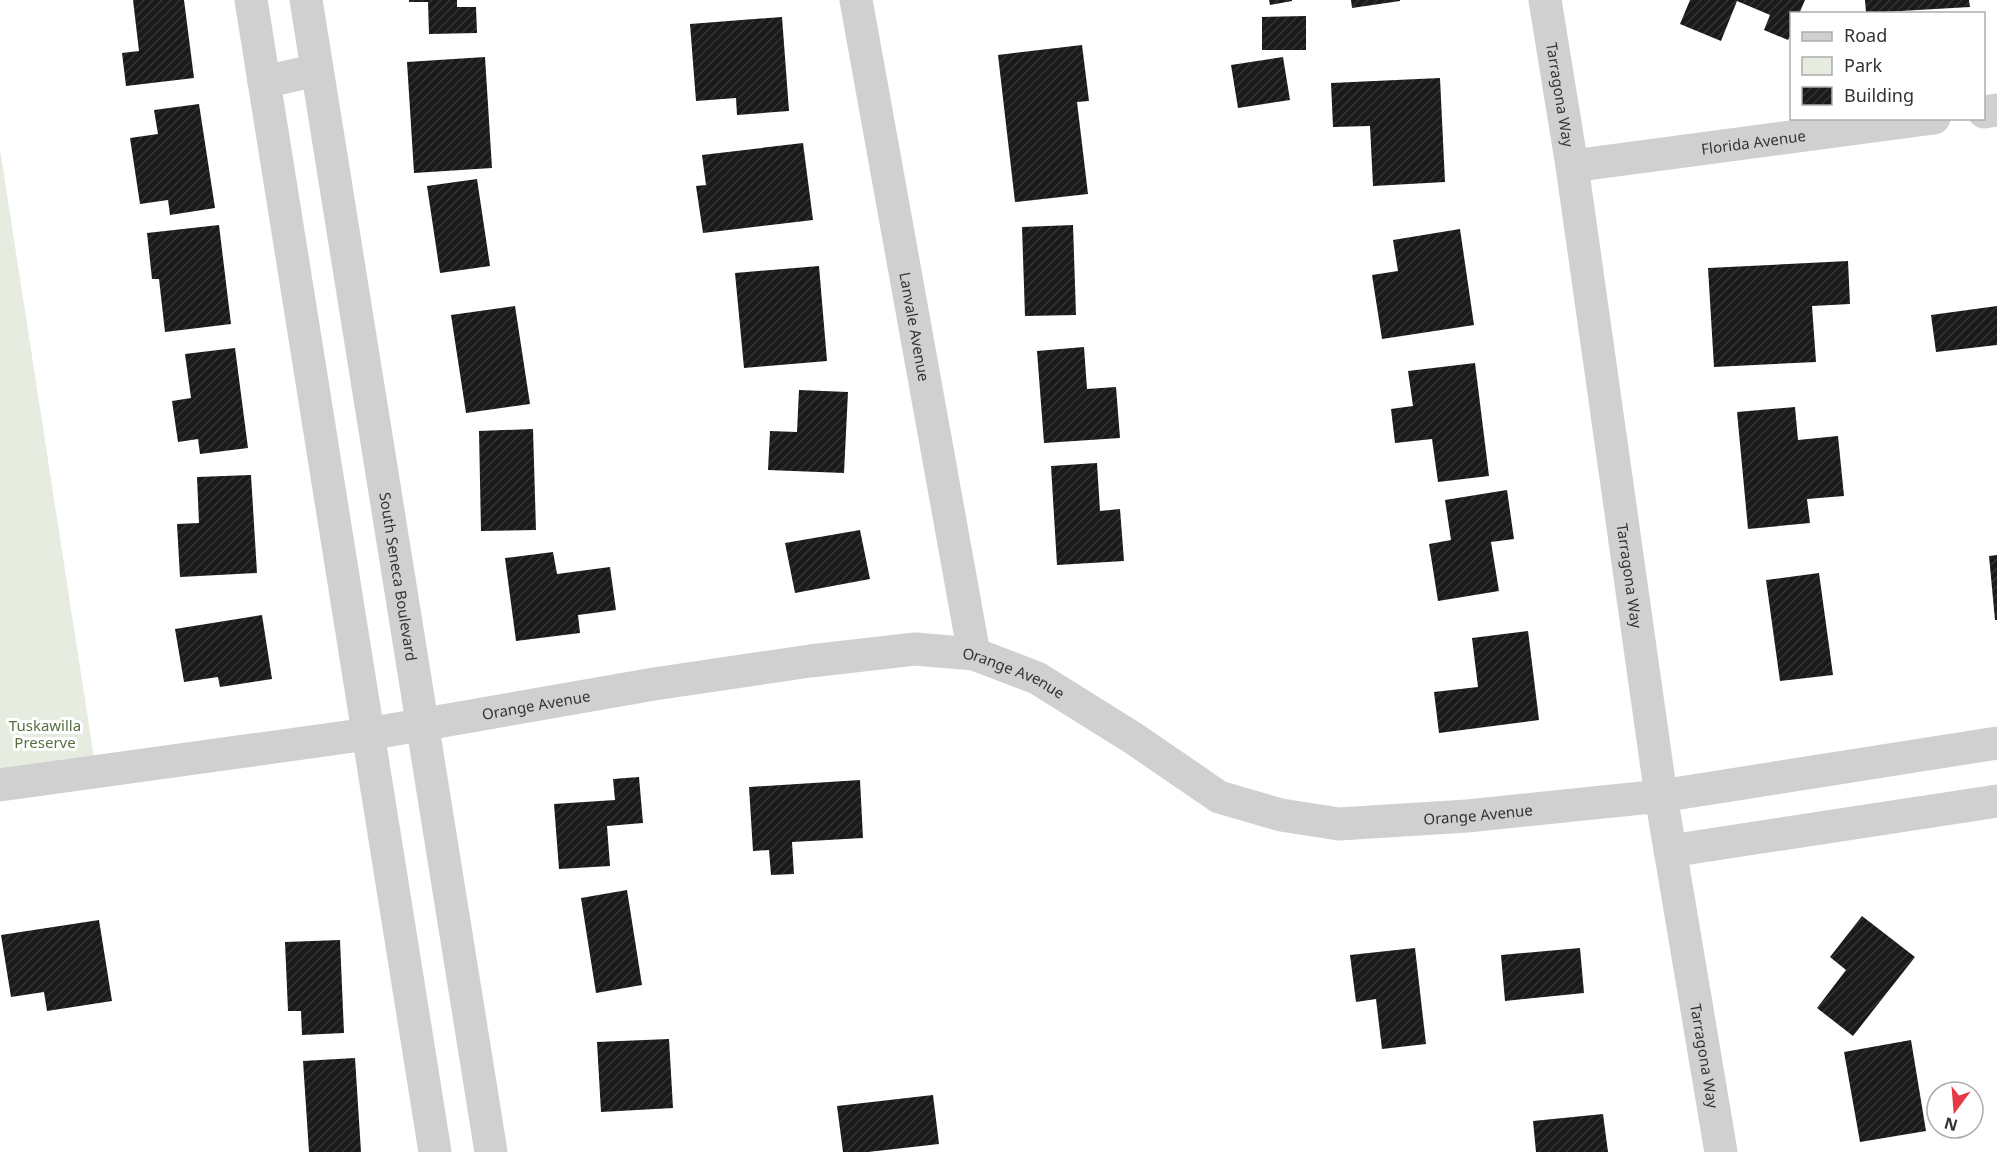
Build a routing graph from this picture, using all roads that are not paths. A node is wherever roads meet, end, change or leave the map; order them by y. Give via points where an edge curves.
1 (251, 0) edge
2 (306, 0) edge
3 (856, 0) edge
4 (1545, 0) edge
5 (317, 70) junction
6 (264, 82) junction
7 (1919, 120) edge
8 (1572, 166) junction
9 (974, 654) junction
10 (423, 724) junction
11 (368, 734) junction
12 (1997, 743) edge
13 (0, 785) edge
14 (1661, 796) junction
15 (1997, 801) edge
16 (1670, 851) junction
17 (435, 1152) edge
18 (491, 1152) edge
19 (1721, 1152) edge

1 - 6 street
2 - 5 street, South Seneca Boulevard
3 - 9 street, Lanvale Avenue
4 - 8 street, Tarragona Way
5 - 6 street
5 - 10 street, South Seneca Boulevard
6 - 11 street
7 - 8 street, Florida Avenue
8 - 14 street, Tarragona Way
9 - 10 street, Orange Avenue via 915,649 810,661
9 - 14 street, Orange Avenue via 1037,678 1219,797 1281,815 1339,824 1467,816
10 - 11 street, Orange Avenue
10 - 18 street, South Seneca Boulevard
11 - 13 street, Orange Avenue
11 - 17 street
12 - 14 street, Orange Avenue
14 - 16 street, Tarragona Way
15 - 16 street
16 - 19 street, Tarragona Way

